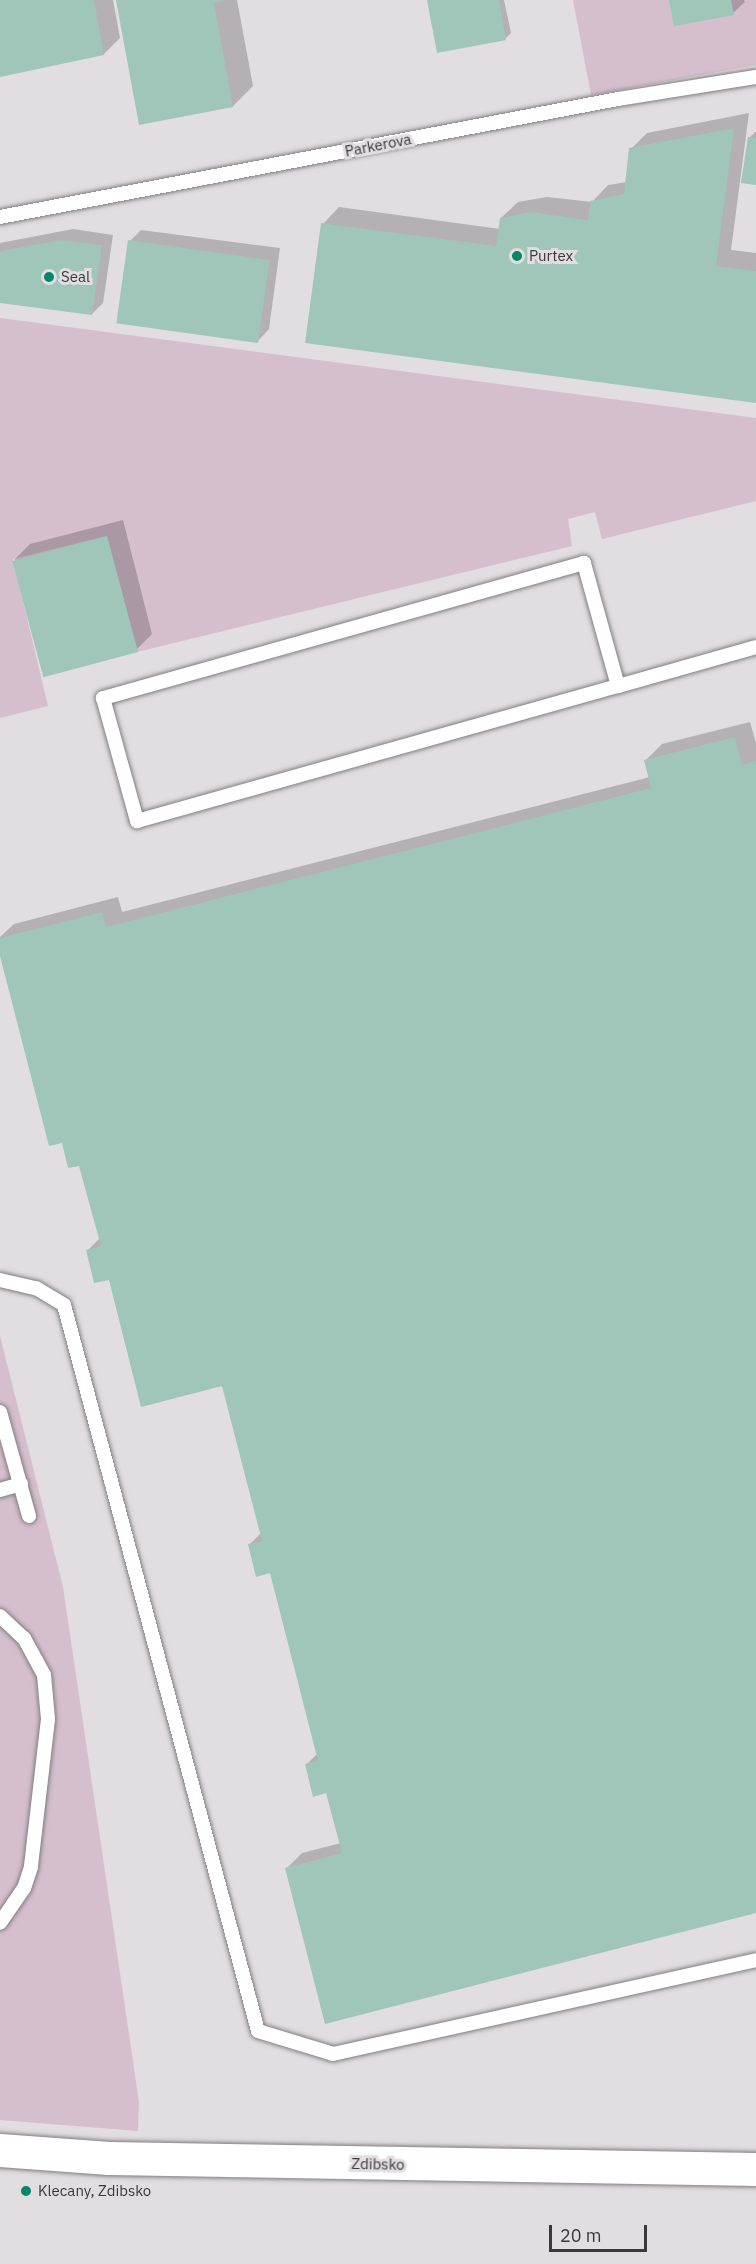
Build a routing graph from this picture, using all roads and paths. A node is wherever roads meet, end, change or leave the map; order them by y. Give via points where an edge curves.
1 (756, 77) edge
2 (0, 217) edge
3 (756, 647) edge
4 (618, 686) junction
5 (0, 1280) edge
6 (0, 1412) edge
7 (21, 1484) junction
8 (0, 1490) edge
9 (29, 1516) dead end
10 (0, 1616) edge
11 (0, 1923) edge
12 (756, 1960) edge
13 (0, 2150) edge
14 (756, 2169) edge

1 - 2 lane, Parkerova via 618,99
3 - 4 lane
4 - 4 lane via 137,821 103,698 584,562
5 - 12 lane via 36,1288 64,1305 258,2031 333,2054
6 - 7 lane
7 - 8 lane
7 - 9 lane
10 - 11 lane via 24,1638 44,1675 48,1719 31,1867 24,1888
13 - 14 main road, Zdibsko via 132,2158

